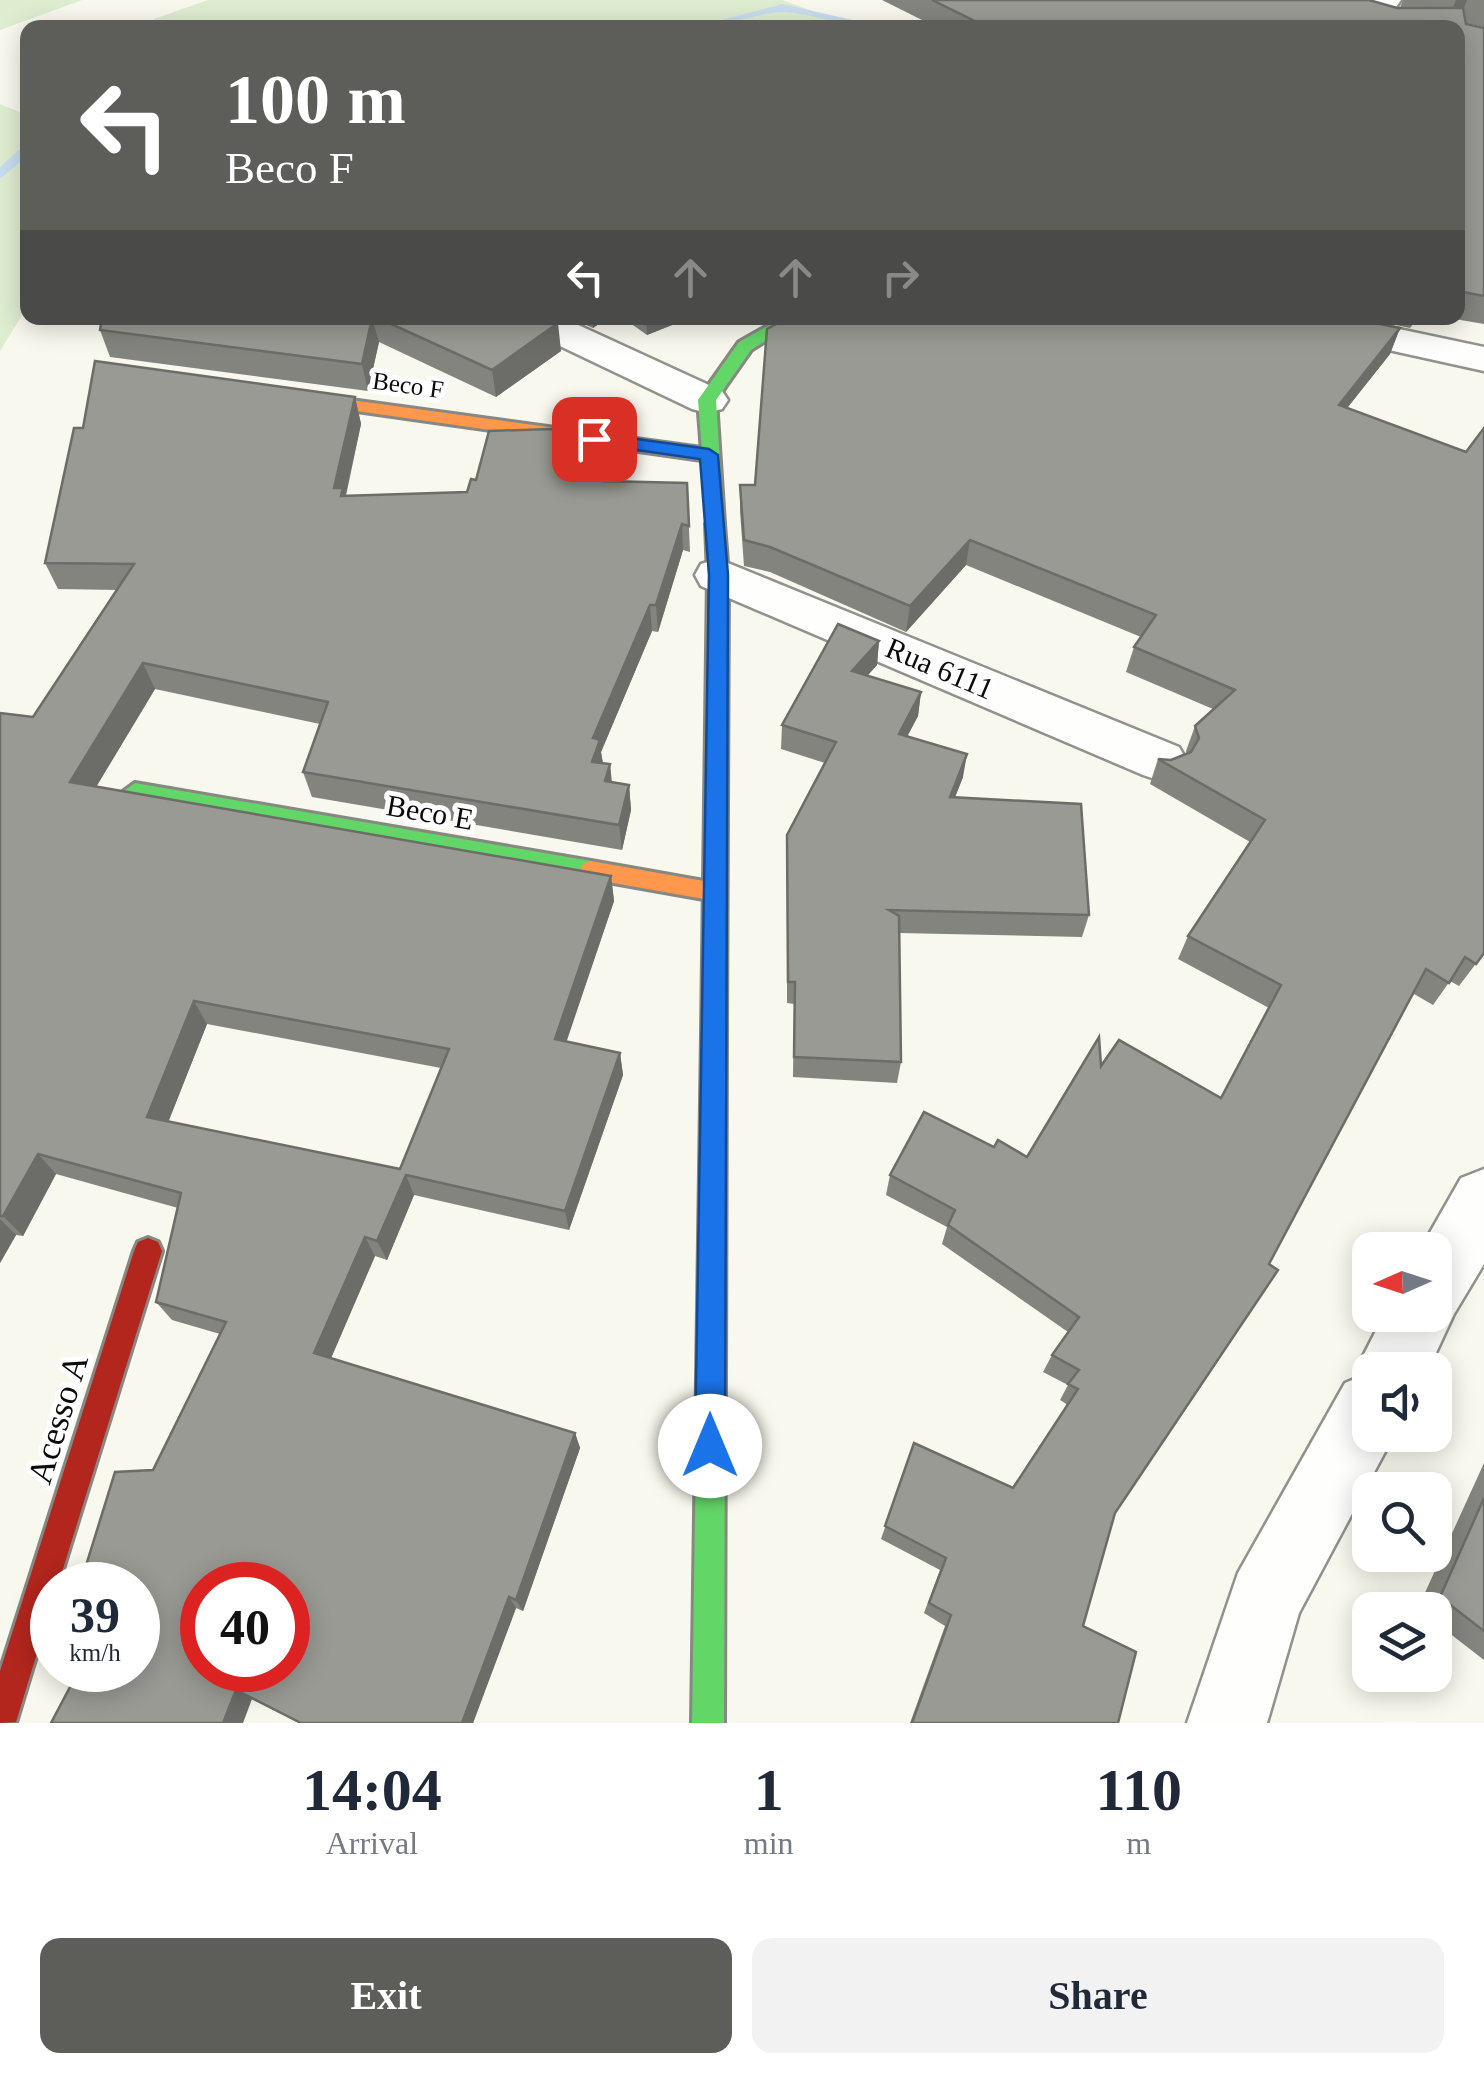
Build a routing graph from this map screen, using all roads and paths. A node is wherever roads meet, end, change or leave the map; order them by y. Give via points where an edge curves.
1 (1366, 12) edge
2 (1398, 20) edge
3 (547, 325) edge
4 (781, 325) edge
5 (1326, 325) edge
6 (1484, 359) edge
7 (256, 392) edge
8 (708, 400) junction
9 (709, 455) junction
10 (718, 575) junction
11 (1161, 761) edge
12 (135, 791) edge
13 (715, 892) junction
14 (1484, 1199) edge
15 (148, 1251) dead end
16 (1452, 1257) edge
17 (1352, 1441) edge
18 (0, 1722) edge
19 (708, 1723) edge
20 (1226, 1723) edge

1 - 2 street
3 - 8 street
4 - 8 street via 744,346
5 - 6 street
7 - 9 street, Beco F
8 - 9 street
9 - 10 street
10 - 11 street, Rua 6111
10 - 13 street
12 - 13 street, Beco E
13 - 19 street
14 - 16 street
15 - 18 street, Acesso A
17 - 20 street via 1265,1600

